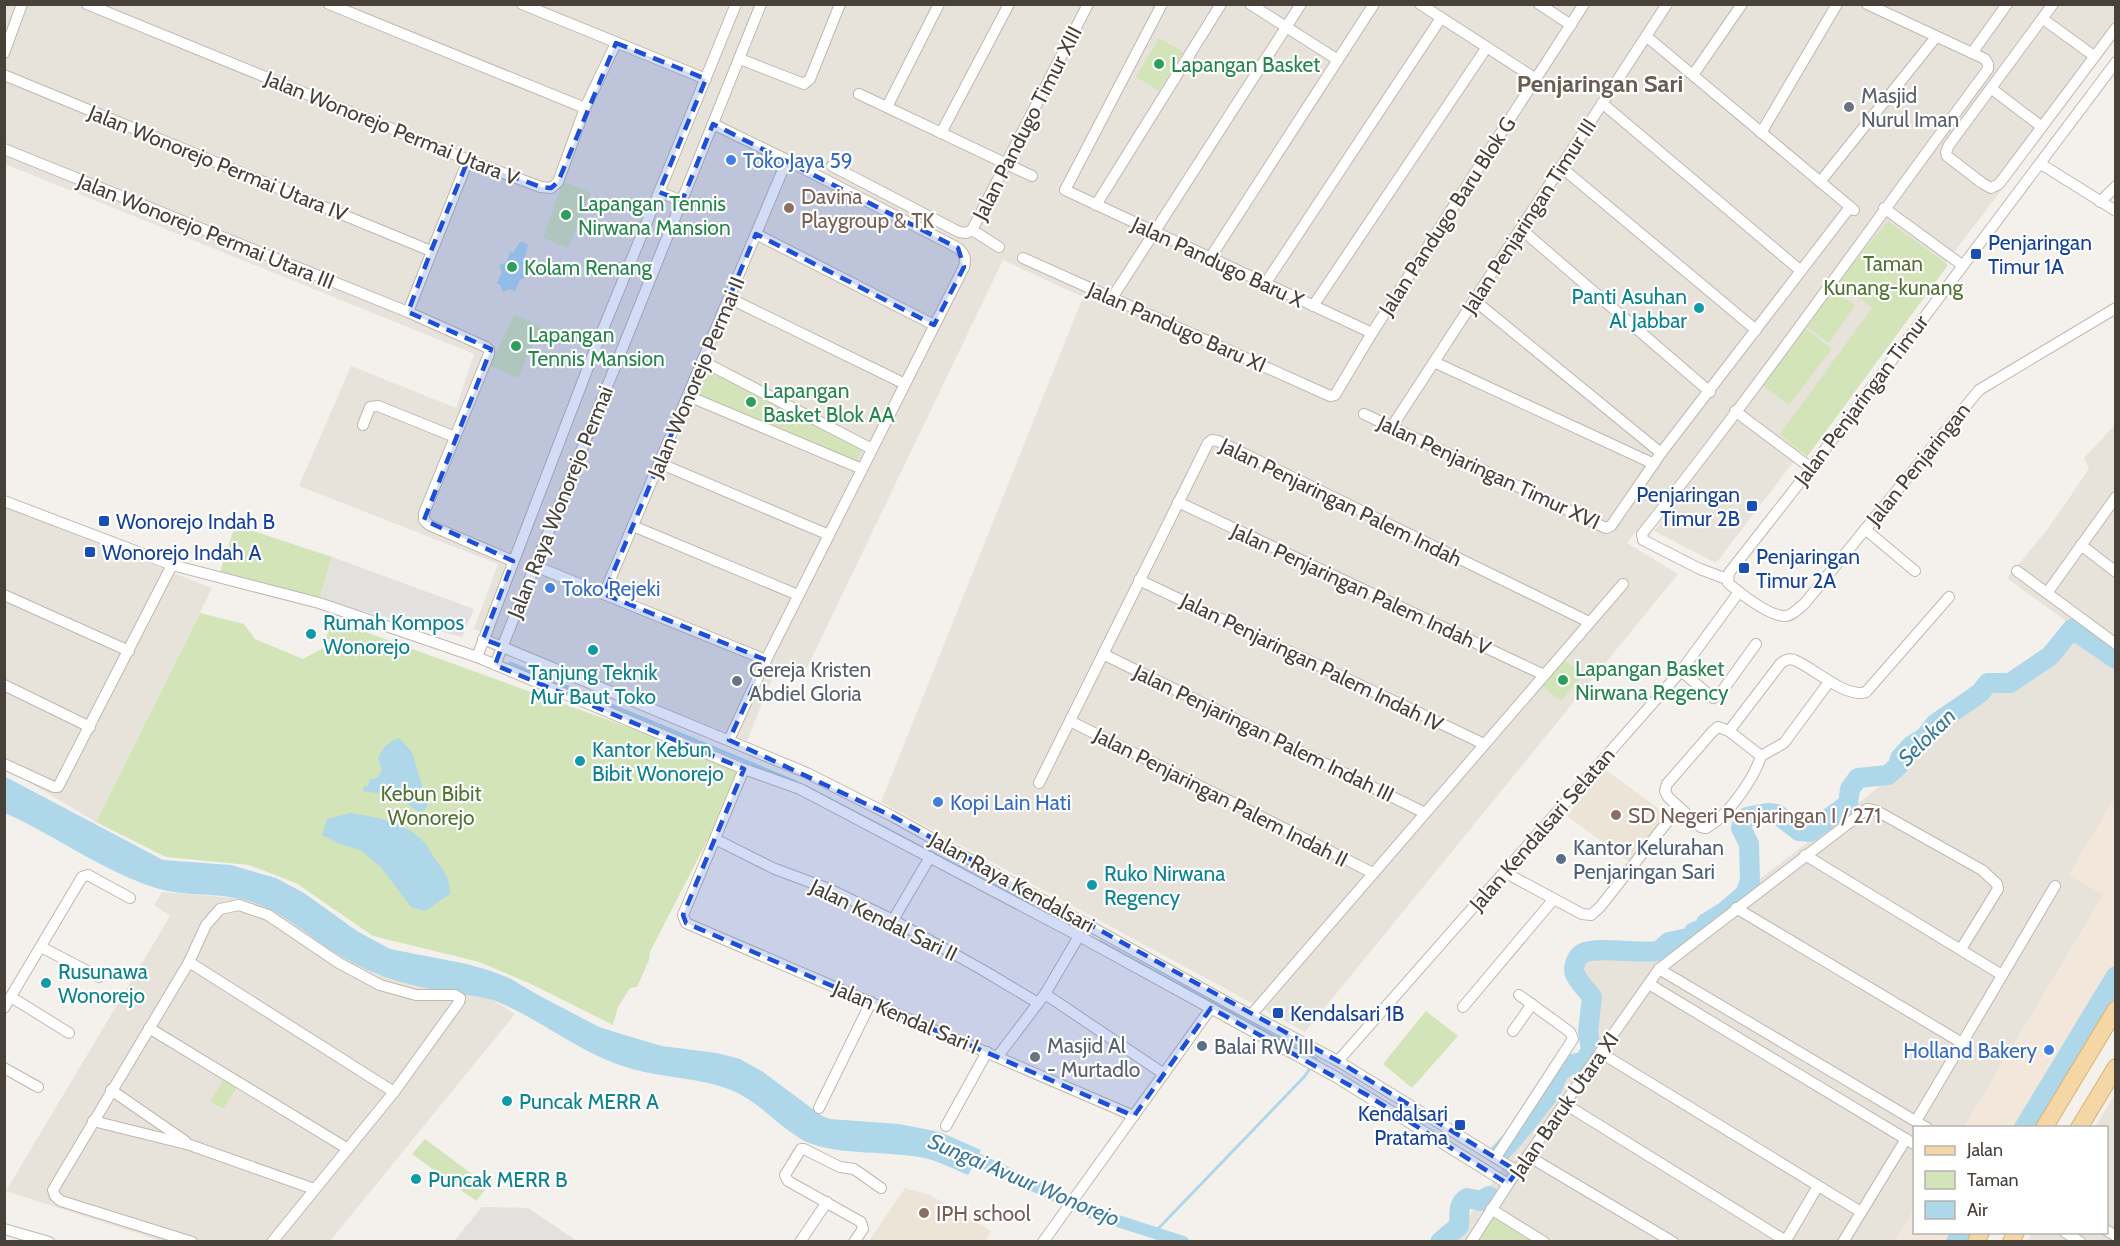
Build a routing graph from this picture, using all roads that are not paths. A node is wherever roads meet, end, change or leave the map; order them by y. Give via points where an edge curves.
1 (22, 4) edge
2 (87, 4) edge
3 (329, 4) edge
4 (522, 4) edge
5 (736, 4) edge
6 (840, 4) edge
7 (939, 4) edge
8 (1009, 4) edge
9 (1088, 4) edge
10 (1162, 4) edge
11 (1221, 4) edge
12 (1250, 4) edge
13 (1301, 4) edge
14 (1374, 4) edge
15 (1420, 4) edge
16 (1539, 4) edge
17 (1584, 4) edge
18 (1666, 4) edge
19 (1742, 4) edge
20 (1837, 4) edge
21 (1867, 4) edge
22 (2007, 4) edge
23 (2053, 4) edge
24 (761, 5) edge
25 (1441, 18) junction
26 (2043, 19) junction
27 (1571, 25) junction
28 (1286, 27) junction
29 (2115, 28) edge
30 (1646, 36) junction
31 (1936, 37) junction
32 (615, 43) junction
33 (1487, 47) junction
34 (4, 53) edge
35 (1972, 54) junction
36 (2094, 56) junction
37 (740, 59) junction
38 (1338, 60) junction
39 (2115, 62) edge
40 (4, 75) edge
41 (1693, 75) junction
42 (706, 79) junction
43 (1536, 79) junction
44 (1992, 89) junction
45 (859, 94) dead end
46 (1602, 104) junction
47 (887, 107) junction
48 (585, 108) junction
49 (713, 124) junction
50 (2042, 127) junction
51 (942, 133) junction
52 (1761, 133) junction
53 (4, 149) edge
54 (468, 160) junction
55 (787, 160) junction
56 (1006, 163) junction
57 (2041, 164) junction
58 (832, 166) dead end
59 (1561, 167) junction
60 (1032, 176) dead end
61 (1820, 182) junction
62 (2115, 186) edge
63 (659, 192) junction
64 (682, 201) junction
65 (2100, 201) junction
66 (1096, 205) junction
67 (1884, 208) junction
68 (2115, 211) edge
69 (1521, 229) junction
70 (972, 230) junction
71 (1155, 232) junction
72 (756, 234) junction
73 (999, 247) dead end
74 (431, 251) junction
75 (1023, 258) dead end
76 (1210, 258) junction
77 (1962, 266) junction
78 (1801, 271) junction
79 (1265, 284) junction
80 (729, 298) junction
81 (1113, 298) junction
82 (1474, 300) junction
83 (1313, 306) junction
84 (2115, 308) edge
85 (408, 312) junction
86 (934, 326) junction
87 (1756, 330) junction
88 (1372, 333) junction
89 (702, 361) junction
90 (1434, 362) junction
91 (905, 384) junction
92 (1710, 392) junction
93 (688, 396) junction
94 (1330, 396) joint
95 (1735, 411) junction
96 (1364, 414) dead end
97 (363, 425) dead end
98 (1391, 428) junction
99 (455, 437) junction
100 (872, 449) junction
101 (1662, 453) junction
102 (660, 463) junction
103 (1654, 464) junction
104 (1811, 468) junction
105 (862, 469) junction
106 (2115, 499) edge
107 (4, 501) edge
108 (1178, 502) junction
109 (633, 526) junction
110 (1865, 529) junction
111 (829, 535) junction
112 (2081, 545) junction
113 (513, 561) junction
114 (172, 565) junction
115 (534, 566) junction
116 (2017, 571) dead end
117 (1915, 572) dead end
118 (2115, 572) edge
119 (1727, 579) junction
120 (1139, 580) junction
121 (1623, 584) dead end
122 (1739, 592) junction
123 (2047, 593) junction
124 (604, 594) junction
125 (4, 595) edge
126 (798, 595) junction
127 (1949, 597) dead end
128 (1589, 622) junction
129 (483, 639) junction
130 (1756, 644) dead end
131 (2115, 644) edge
132 (502, 646) junction
133 (129, 651) junction
134 (1103, 654) junction
135 (477, 657) junction
136 (766, 660) junction
137 (495, 665) junction
138 (1681, 671) junction
139 (1544, 675) junction
140 (1829, 682) junction
141 (4, 685) edge
142 (1070, 722) junction
143 (90, 727) junction
144 (1730, 732) junction
145 (729, 740) junction
146 (1484, 744) junction
147 (1761, 756) junction
148 (770, 758) junction
149 (4, 764) edge
150 (744, 769) junction
151 (763, 776) junction
152 (1039, 783) dead end
153 (1679, 807) junction
154 (1425, 813) junction
155 (715, 839) junction
156 (1805, 855) junction
157 (930, 857) junction
158 (1504, 872) junction
159 (1373, 873) junction
160 (2055, 886) dead end
161 (130, 898) dead end
162 (1554, 900) junction
163 (1736, 908) junction
164 (893, 920) junction
165 (1079, 936) junction
166 (41, 947) junction
167 (1961, 949) junction
168 (189, 962) junction
169 (1659, 969) junction
170 (2002, 975) junction
171 (99, 977) dead end
172 (1649, 984) junction
173 (1045, 994) junction
174 (1519, 995) dead end
175 (11, 997) junction
176 (872, 1002) junction
177 (1038, 1003) junction
178 (1532, 1004) junction
179 (1462, 1007) dead end
180 (4, 1008) edge
181 (1211, 1008) junction
182 (2115, 1010) edge
183 (1252, 1014) junction
184 (149, 1028) junction
185 (1513, 1031) dead end
186 (69, 1033) dead end
187 (1962, 1043) junction
188 (1601, 1053) junction
189 (992, 1054) junction
190 (1338, 1061) junction
191 (2115, 1067) edge
192 (4, 1068) edge
193 (1164, 1074) junction
194 (1375, 1082) junction
195 (38, 1087) dead end
196 (111, 1090) junction
197 (394, 1092) junction
198 (1366, 1095) junction
199 (1565, 1104) junction
200 (819, 1108) dead end
201 (1134, 1116) junction
202 (93, 1121) junction
203 (1916, 1121) junction
204 (946, 1126) dead end
205 (1923, 1126) edge
206 (2045, 1126) edge
207 (2080, 1126) edge
208 (1910, 1141) edge
209 (190, 1145) junction
210 (348, 1149) junction
211 (1528, 1156) junction
212 (1496, 1157) junction
213 (1517, 1171) junction
214 (1508, 1184) junction
215 (1818, 1186) junction
216 (881, 1188) dead end
217 (314, 1189) junction
218 (827, 1202) junction
219 (1491, 1209) junction
220 (1861, 1212) junction
221 (4, 1229) edge
222 (2067, 1234) edge
223 (1786, 1241) edge
224 (49, 1242) edge
225 (192, 1242) edge
226 (272, 1242) edge
227 (800, 1242) edge
228 (855, 1242) edge
229 (1043, 1242) edge
230 (1471, 1242) edge
231 (1544, 1242) edge
232 (1673, 1242) edge
233 (1843, 1242) edge
234 (2080, 1242) edge

1 - 34 street
2 - 54 street, Jalan Wonorejo Permai Utara V
3 - 48 street
4 - 32 street
5 - 42 street, Jalan Raya Wonorejo Permai
6 - 37 street via 810,79 804,84
7 - 47 street
8 - 51 street
9 - 56 street, Jalan Pandugo Timur XIII
10 - 66 street, Jalan Pandugo Baru X via 1065,190
11 - 66 street
12 - 28 street
13 - 28 street
14 - 38 street
15 - 25 street
16 - 27 street
17 - 27 street, Jalan Pandugo Baru Blok G
18 - 30 street, Jalan Penjaringan Timur III
19 - 41 street
20 - 52 street
21 - 31 street
22 - 35 street
23 - 26 street
24 - 37 street, Jalan Raya Wonorejo Permai
25 - 33 street
25 - 79 street
26 - 36 street
26 - 44 street
27 - 43 street, Jalan Pandugo Baru Blok G
28 - 38 street
28 - 71 street
29 - 36 street
30 - 41 street
30 - 46 street, Jalan Penjaringan Timur III
31 - 35 street
31 - 61 street
32 - 42 street
32 - 48 street, Jalan Wonorejo Permai Utara V
33 - 43 street
33 - 83 street
35 - 67 street via 1985,59 1988,69
36 - 50 street
37 - 49 street, Jalan Raya Wonorejo Permai
38 - 76 street
39 - 57 street, Jalan Penjaringan Timur
40 - 74 street, Jalan Wonorejo Permai Utara IV
41 - 52 street
42 - 63 street, Jalan Raya Wonorejo Permai
43 - 88 street, Jalan Pandugo Baru Blok G
44 - 50 street
44 - 50 street via 1946,152 1982,183 1991,188 2000,184
45 - 47 street
46 - 59 street, Jalan Penjaringan Timur III
46 - 78 street
47 - 51 street
48 - 54 street, Jalan Wonorejo Permai Utara V via 558,182 551,188
49 - 55 street
49 - 64 street, Jalan Raya Wonorejo Permai
51 - 56 street
52 - 61 street
53 - 85 street, Jalan Wonorejo Permai Utara III
54 - 74 street
55 - 72 street, Jalan Wonorejo Permai II
55 - 86 street via 963,252 964,267
56 - 60 street
56 - 70 street, Jalan Pandugo Timur XIII
57 - 65 street
57 - 77 street, Jalan Penjaringan Timur
58 - 70 street, Jalan Pandugo Timur XIII via 959,232
59 - 69 street, Jalan Penjaringan Timur III
59 - 87 street
61 - 78 street, Jalan Penjaringan Timur XVI via 1852,209
62 - 65 street
63 - 64 street
63 - 113 street, Jalan Raya Wonorejo Permai
64 - 115 street, Jalan Raya Wonorejo Permai
65 - 68 street
66 - 71 street, Jalan Pandugo Baru X
67 - 77 street
67 - 95 street
69 - 82 street, Jalan Penjaringan Timur III
69 - 92 street
70 - 73 street
71 - 76 street, Jalan Pandugo Baru X
71 - 81 street
72 - 80 street, Jalan Wonorejo Permai II
72 - 86 street
74 - 85 street
75 - 81 street, Jalan Pandugo Baru XI
76 - 79 street, Jalan Pandugo Baru X
77 - 104 street, Jalan Penjaringan Timur
78 - 87 street, Jalan Penjaringan Timur XVI
79 - 83 street, Jalan Pandugo Baru X
80 - 89 street, Jalan Wonorejo Permai II
80 - 91 street
81 - 94 street, Jalan Pandugo Baru XI
82 - 90 street, Jalan Penjaringan Timur III
82 - 101 street
83 - 88 street, Jalan Pandugo Baru X
84 - 110 street, Jalan Penjaringan via 1979,390
85 - 99 street, Jalan Wonorejo Permai Utara III via 489,350
86 - 91 street
87 - 92 street, Jalan Penjaringan Timur XVI
88 - 94 street, Jalan Pandugo Baru Blok G via 1339,392
89 - 93 street, Jalan Wonorejo Permai II
89 - 100 street
90 - 98 street, Jalan Penjaringan Timur III
90 - 103 street
91 - 100 street
92 - 101 street, Jalan Penjaringan Timur XVI
93 - 102 street, Jalan Wonorejo Permai II
93 - 105 street
95 - 104 street
95 - 119 street via 1642,534 1643,540
96 - 98 street, Jalan Penjaringan Timur XVI
97 - 99 street via 370,407 378,406
98 - 103 street, Jalan Penjaringan Timur XVI via 1606,528 1614,523
99 - 113 street, Jalan Wonorejo Permai Utara III via 424,520
100 - 105 street
101 - 103 street, Jalan Penjaringan Timur XVI
102 - 109 street, Jalan Wonorejo Permai II
102 - 111 street
104 - 119 street, Jalan Penjaringan Timur
105 - 111 street
106 - 112 street
107 - 114 street, Jalan Raya Kendalsari
108 - 120 street, Jalan Penjaringan Palem Indah
108 - 128 street, Jalan Penjaringan Palem Indah via 1208,443 1218,441
108 - 139 street, Jalan Penjaringan Palem Indah V
109 - 124 street, Jalan Wonorejo Permai II
109 - 126 street
110 - 117 street
110 - 122 street, Jalan Penjaringan via 1805,603 1790,615 1773,612
111 - 126 street
112 - 118 street
112 - 123 street
113 - 129 street, Jalan Raya Wonorejo Permai
114 - 133 street
114 - 135 street, Jalan Raya Kendalsari via 319,603
115 - 124 street
115 - 132 street, Jalan Raya Wonorejo Permai
116 - 123 street
119 - 122 street
120 - 134 street, Jalan Penjaringan Palem Indah
120 - 146 street, Jalan Penjaringan Palem Indah IV
121 - 128 street
122 - 138 street, Jalan Kendalsari Selatan
123 - 131 street
124 - 136 street
125 - 133 street
126 - 136 street
127 - 140 street via 1866,692
128 - 139 street
129 - 132 street, Jalan Raya Kendalsari
129 - 135 street, Jalan Raya Wonorejo Permai
130 - 138 street via 1713,698
132 - 137 street, Jalan Raya Wonorejo Permai
132 - 145 street, Jalan Raya Kendalsari
133 - 143 street
134 - 142 street, Jalan Penjaringan Palem Indah
134 - 154 street, Jalan Penjaringan Palem Indah III
135 - 137 street, Jalan Raya Kendalsari
136 - 145 street
137 - 150 street, Jalan Raya Kendalsari
138 - 158 street, Jalan Kendalsari Selatan
139 - 146 street
140 - 144 street via 1786,659
140 - 147 street via 1784,743
141 - 143 street
142 - 152 street, Jalan Penjaringan Palem Indah
142 - 159 street, Jalan Penjaringan Palem Indah II
143 - 149 street via 58,787
144 - 147 street
144 - 153 street via 1718,727 1713,730 1667,784 1668,797
145 - 148 street, Jalan Raya Kendalsari
146 - 154 street
147 - 153 street via 1739,795 1709,827 1701,827
148 - 151 street
148 - 183 street, Jalan Raya Kendalsari via 892,816
150 - 151 street, Jalan Raya Kendalsari
150 - 155 street
151 - 157 street, Jalan Raya Kendalsari via 800,789
153 - 162 street via 1591,915
154 - 159 street
155 - 164 street, Jalan Kendal Sari II
155 - 176 street, Jalan Kendal Sari I via 682,915 686,923
156 - 163 street, Jalan Baruk Utara XI
156 - 167 street
156 - 167 street, Jalan Baruk Utara XI via 1872,808 1982,870 1998,889
157 - 164 street
157 - 165 street, Jalan Raya Kendalsari
158 - 162 street
158 - 190 street, Jalan Kendalsari Selatan
159 - 183 street
160 - 170 street
161 - 166 street via 85,875
162 - 179 street
163 - 169 street, Jalan Baruk Utara XI
163 - 187 street
164 - 177 street, Jalan Kendal Sari II
165 - 173 street
165 - 181 street, Jalan Raya Kendalsari
166 - 171 street
166 - 175 street
167 - 170 street
168 - 184 street
168 - 197 street
168 - 197 street via 206,925 220,909 239,905 268,915 339,963 380,985 417,995 460,998
169 - 172 street, Jalan Baruk Utara XI
169 - 203 street
170 - 187 street
172 - 188 street, Jalan Baruk Utara XI
172 - 208 street
173 - 177 street
173 - 193 street
174 - 178 street
175 - 180 street
175 - 186 street
176 - 189 street, Jalan Kendal Sari I
176 - 200 street
177 - 189 street
178 - 185 street
178 - 212 street via 1574,1039
181 - 193 street
181 - 198 street, Jalan Raya Kendalsari
182 - 206 main road
183 - 190 street, Jalan Raya Kendalsari
184 - 196 street
184 - 210 street
187 - 203 street
188 - 199 street, Jalan Baruk Utara XI
188 - 215 street
189 - 201 street, Jalan Kendal Sari I
189 - 204 street
190 - 194 street, Jalan Raya Kendalsari
191 - 207 main road
192 - 195 street
193 - 201 street
194 - 198 street
194 - 212 street, Jalan Raya Kendalsari
196 - 202 street
196 - 209 street
197 - 210 street
198 - 214 street, Jalan Raya Kendalsari
199 - 211 street, Jalan Baruk Utara XI
199 - 223 street
201 - 229 street
202 - 209 street
202 - 225 street via 53,1190 55,1196
203 - 205 street
208 - 220 street
209 - 217 street
210 - 217 street
211 - 213 street, Jalan Baruk Utara XI
211 - 232 street
212 - 213 street, Jalan Raya Kendalsari
213 - 214 street, Jalan Baruk Utara XI
214 - 219 street, Jalan Baruk Utara XI
215 - 220 street
215 - 223 street
216 - 218 street via 854,1169 840,1167 801,1149 785,1178
217 - 226 street
218 - 227 street
218 - 228 street via 861,1222 863,1229
219 - 230 street, Jalan Baruk Utara XI
219 - 231 street
220 - 233 street
221 - 224 street
222 - 234 street

